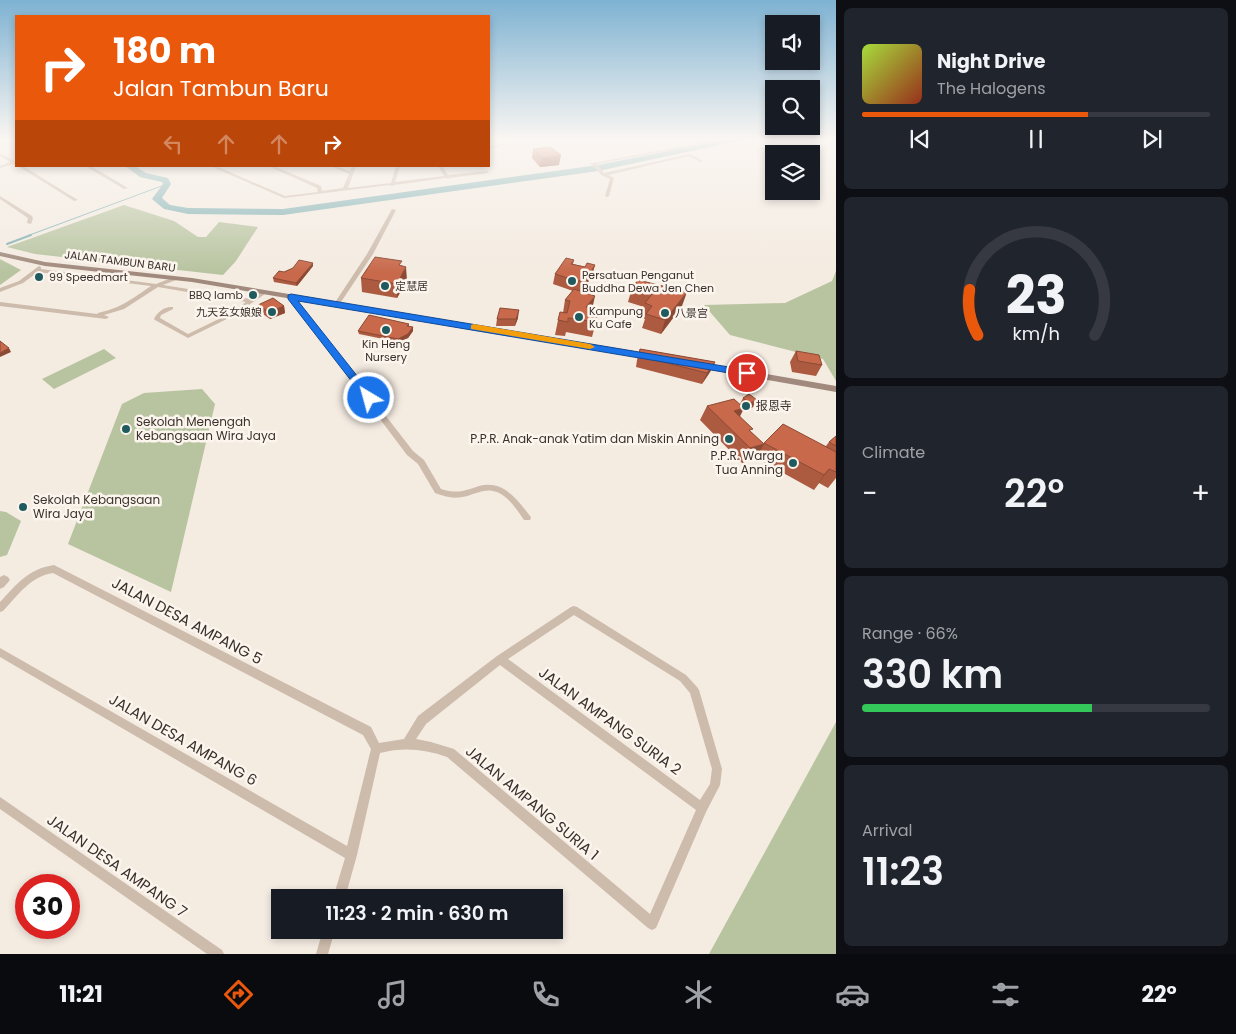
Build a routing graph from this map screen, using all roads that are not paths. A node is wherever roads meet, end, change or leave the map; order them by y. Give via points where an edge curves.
1 (47, 183) edge
2 (116, 183) edge
3 (249, 183) edge
4 (309, 183) edge
5 (347, 183) edge
6 (412, 183) edge
7 (612, 183) edge
8 (392, 185) joint
9 (126, 188) dead end
10 (345, 190) junction
11 (320, 193) junction
12 (607, 196) dead end
13 (0, 197) edge
14 (76, 200) dead end
15 (394, 210) dead end
16 (29, 223) dead end
17 (2, 251) edge
18 (18, 259) junction
19 (74, 262) junction
20 (41, 265) junction
21 (26, 272) junction
22 (144, 275) junction
23 (174, 279) junction
24 (192, 280) junction
25 (155, 284) junction
26 (0, 289) edge
27 (265, 292) junction
28 (291, 297) junction
29 (250, 301) junction
30 (0, 304) edge
31 (337, 304) junction
32 (171, 308) dead end
33 (93, 315) junction
34 (106, 317) dead end
35 (663, 359) edge
36 (689, 363) edge
37 (836, 389) edge
38 (527, 518) dead end
39 (0, 608) edge
40 (0, 652) edge
41 (500, 659) junction
42 (408, 742) junction
43 (376, 749) junction
44 (0, 802) edge
45 (702, 808) junction
46 (352, 855) junction
47 (342, 889) edge
48 (326, 939) edge
49 (218, 954) edge
50 (322, 954) edge

1 - 14 street
2 - 9 street
3 - 11 street via 280,196
4 - 11 street via 319,187
5 - 10 street
6 - 8 street
7 - 12 street
8 - 10 street
10 - 11 street
13 - 16 street via 30,217
15 - 31 street
17 - 18 main road
17 - 19 main road
17 - 20 main road
18 - 20 main road
18 - 21 main road via 28,263
19 - 20 main road
19 - 24 main road, JALAN TAMBUN BARU via 164,273
20 - 21 street
20 - 22 main road, JALAN TAMBUN BARU
20 - 25 street
20 - 26 street via 21,282
21 - 26 street
22 - 23 main road, JALAN TAMBUN BARU
22 - 25 street
23 - 24 main road, JALAN TAMBUN BARU
23 - 25 street
24 - 27 main road, JALAN TAMBUN BARU
25 - 29 street
25 - 33 street via 125,308
27 - 28 main road, JALAN TAMBUN BARU
27 - 29 street
28 - 31 main road, JALAN TAMBUN BARU
28 - 38 street via 410,453 421,462 438,491 451,494 501,489 514,498
29 - 32 street via 188,336 157,318
30 - 33 street
31 - 35 main road, JALAN TAMBUN BARU
33 - 34 street
36 - 37 main road
39 - 43 street, JALAN DESA AMPANG 5 via 28,579 45,569 54,569 367,731
40 - 46 street, JALAN DESA AMPANG 6
41 - 42 street via 422,720
41 - 45 street, JALAN AMPANG SURIA 2
41 - 45 street via 574,610 683,678 694,690 717,770 715,786
42 - 43 street, JALAN AMPANG SURIA 1
42 - 45 street, JALAN AMPANG SURIA 1 via 450,753 652,924
43 - 46 street
44 - 49 street, JALAN DESA AMPANG 7
46 - 47 street
48 - 50 street

